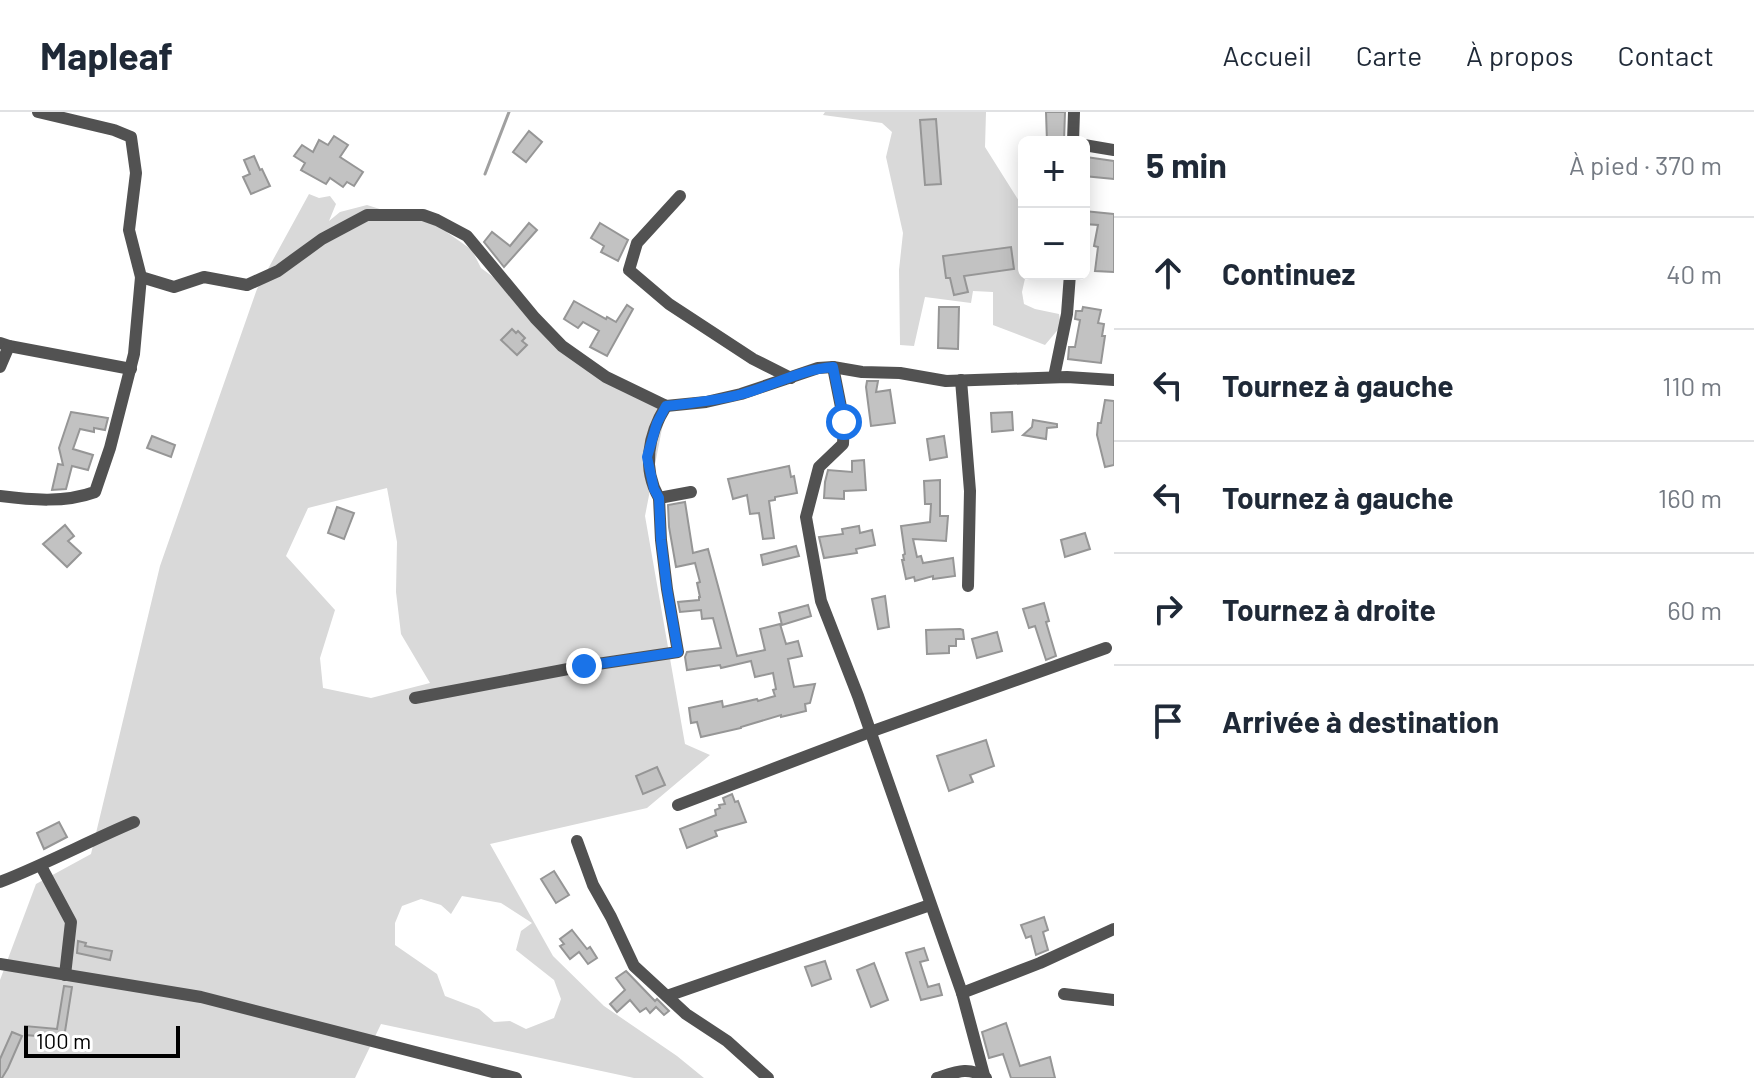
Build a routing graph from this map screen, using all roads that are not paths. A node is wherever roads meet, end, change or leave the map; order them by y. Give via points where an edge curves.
1 (1074, 112) edge
2 (44, 113) edge
3 (1073, 136) edge
4 (1090, 146) edge
5 (1114, 150) edge
6 (680, 196) dead end
7 (141, 277) junction
8 (1070, 280) edge
9 (5, 344) edge
10 (0, 367) edge
11 (833, 367) junction
12 (131, 369) junction
13 (1054, 377) junction
14 (791, 378) junction
15 (961, 380) junction
16 (1114, 380) edge
17 (666, 406) junction
18 (691, 492) dead end
19 (0, 496) edge
20 (659, 498) junction
21 (968, 586) dead end
22 (1106, 648) dead end
23 (415, 698) dead end
24 (870, 732) junction
25 (678, 805) dead end
26 (134, 822) dead end
27 (577, 841) dead end
28 (41, 866) junction
29 (0, 882) edge
30 (930, 905) junction
31 (1114, 929) edge
32 (0, 964) edge
33 (65, 975) junction
34 (962, 993) junction
35 (1064, 994) dead end
36 (667, 996) junction
37 (1114, 1000) edge
38 (985, 1077) edge
39 (516, 1078) edge
40 (768, 1078) edge
41 (937, 1078) edge

1 - 3 street
2 - 7 street via 131,137 136,173 129,230
4 - 5 street
6 - 14 street via 637,243 629,270 669,304
7 - 12 street
7 - 17 street via 174,287 204,277 247,285 367,215 423,215 467,236 562,346 606,377
8 - 13 street
9 - 10 street
9 - 12 street
11 - 14 street
11 - 15 street
11 - 24 street via 843,444 819,467 806,517 821,601
12 - 19 street via 95,492 78,498
13 - 15 street
13 - 16 street
14 - 17 street via 706,402
15 - 21 street via 970,491
17 - 20 street via 647,457
18 - 20 street
20 - 23 street via 678,652
22 - 24 street
24 - 25 street
24 - 30 street
26 - 28 street
27 - 36 street via 634,966
28 - 29 street
28 - 33 street via 71,922
30 - 34 street
30 - 36 street
31 - 34 street
32 - 33 street
33 - 39 street via 201,997
34 - 38 street
35 - 37 street
36 - 40 street
38 - 41 street via 967,1070

